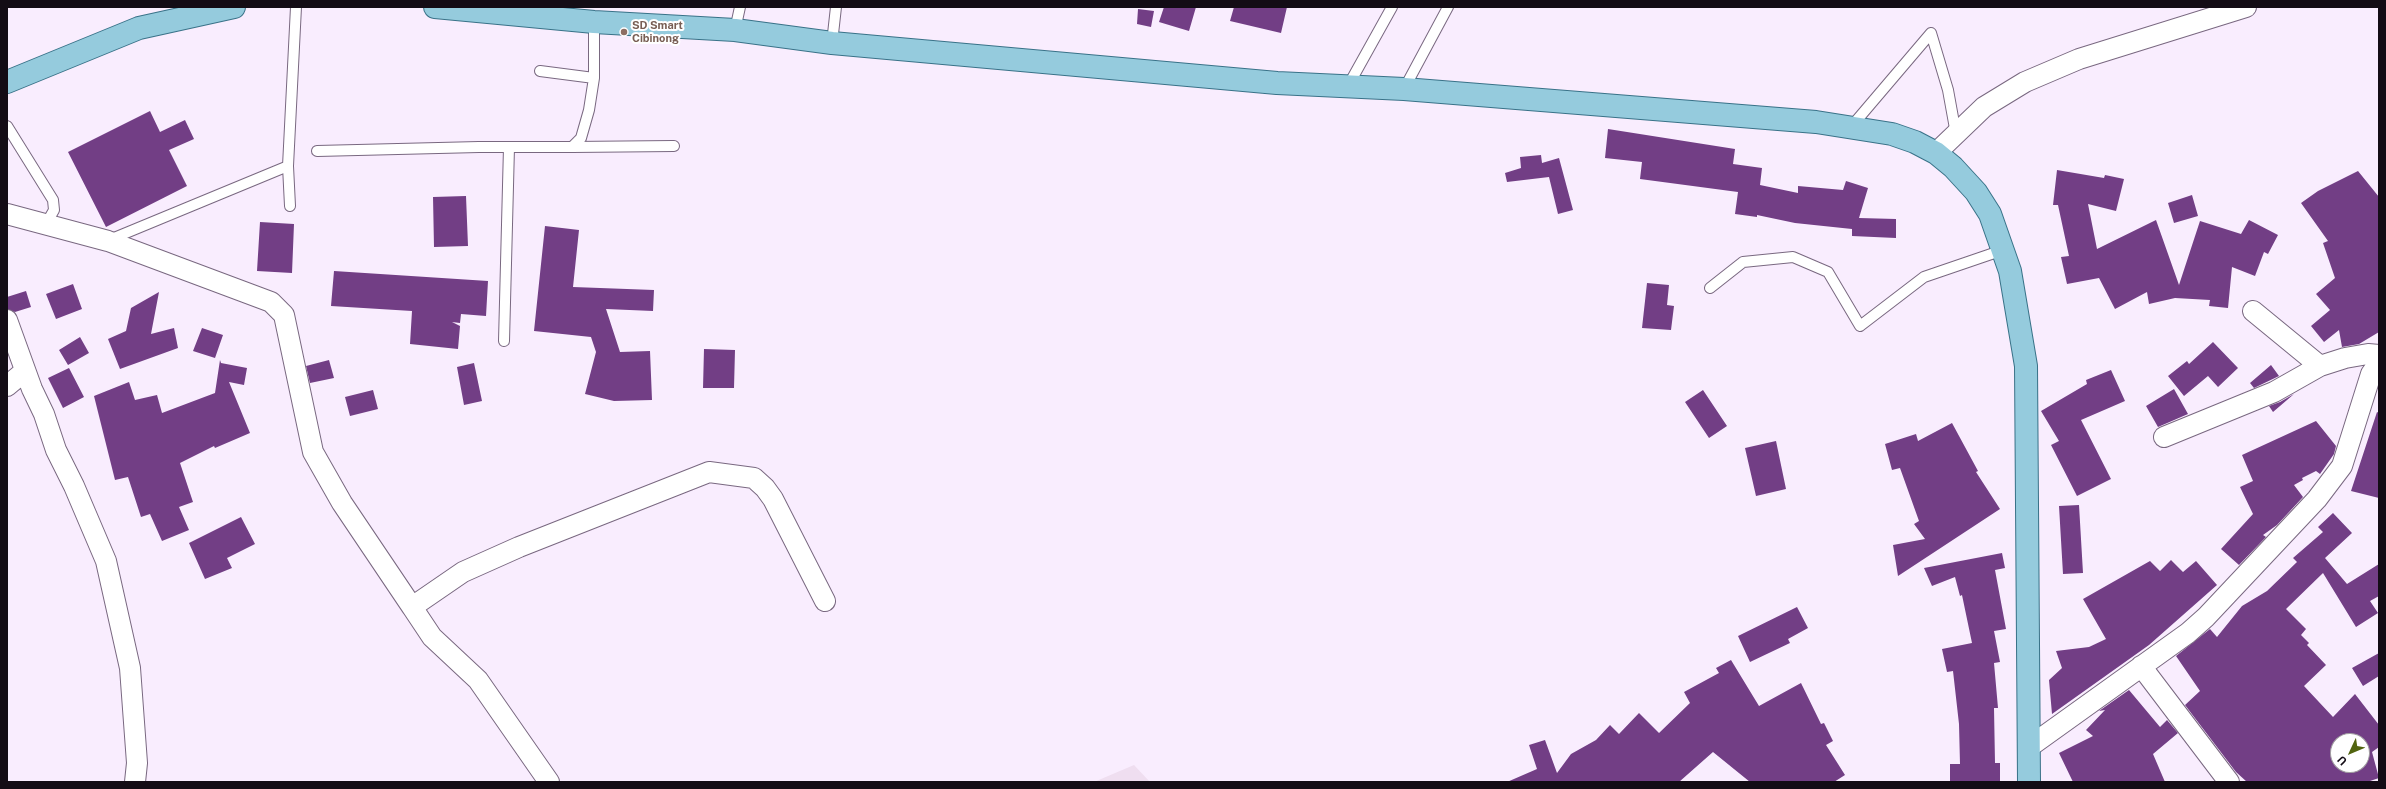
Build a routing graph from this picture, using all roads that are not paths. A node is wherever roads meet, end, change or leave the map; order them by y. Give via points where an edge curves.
1 (234, 7) edge
2 (296, 7) edge
3 (435, 7) edge
4 (740, 7) edge
5 (836, 7) edge
6 (1392, 7) edge
7 (1448, 7) edge
8 (2246, 7) edge
9 (594, 22) junction
10 (735, 30) junction
11 (832, 43) junction
12 (540, 71) dead end
13 (594, 78) junction
14 (7, 82) edge
15 (1348, 86) junction
16 (1404, 89) junction
17 (7, 126) edge
18 (1852, 127) junction
19 (1956, 134) junction
20 (674, 146) dead end
21 (509, 147) junction
22 (572, 147) junction
23 (317, 151) dead end
24 (1936, 153) junction
25 (288, 166) junction
26 (290, 206) dead end
27 (7, 214) edge
28 (46, 224) junction
29 (108, 241) junction
30 (2003, 250) junction
31 (1710, 288) dead end
32 (2253, 311) dead end
33 (7, 320) edge
34 (504, 341) dead end
35 (2379, 354) edge
36 (2379, 364) edge
37 (2320, 366) junction
38 (25, 370) junction
39 (7, 386) edge
40 (2164, 437) dead end
41 (825, 601) dead end
42 (412, 607) junction
43 (2141, 666) junction
44 (2029, 747) junction
45 (135, 782) edge
46 (549, 782) edge
47 (2029, 782) edge
48 (2229, 782) edge

1 - 14 main road via 139,28
2 - 25 lane
3 - 9 main road
4 - 10 lane
5 - 11 lane
6 - 15 lane
7 - 16 lane
8 - 19 street via 2078,59 2025,82 1989,104
9 - 10 main road
9 - 13 lane
10 - 11 main road
11 - 15 main road via 1277,83
12 - 13 lane
13 - 22 lane via 586,129
15 - 16 main road
16 - 18 main road
17 - 28 lane via 53,200 54,210
18 - 19 lane via 1931,33 1948,90
18 - 24 main road via 1892,134
19 - 24 street
20 - 22 lane
21 - 22 lane
21 - 23 lane
21 - 34 lane
24 - 30 main road via 1976,192 1990,214
25 - 26 lane
25 - 29 lane
27 - 28 street
28 - 29 street
29 - 42 street via 271,302 284,315 313,452 342,503
30 - 31 lane via 1924,277 1860,326 1828,272 1793,257 1743,262
30 - 44 main road via 2010,271 2026,366
32 - 37 street
33 - 38 street
35 - 37 street via 2345,358
36 - 43 street via 2371,374 2342,466 2331,482 2206,617 2179,640
37 - 40 street via 2274,392
38 - 39 street
38 - 45 street via 56,450 106,562 130,668 137,762
41 - 42 street via 765,488 754,478 709,472 463,572
42 - 46 street via 432,637 478,680
43 - 44 street
43 - 48 street
44 - 47 main road

